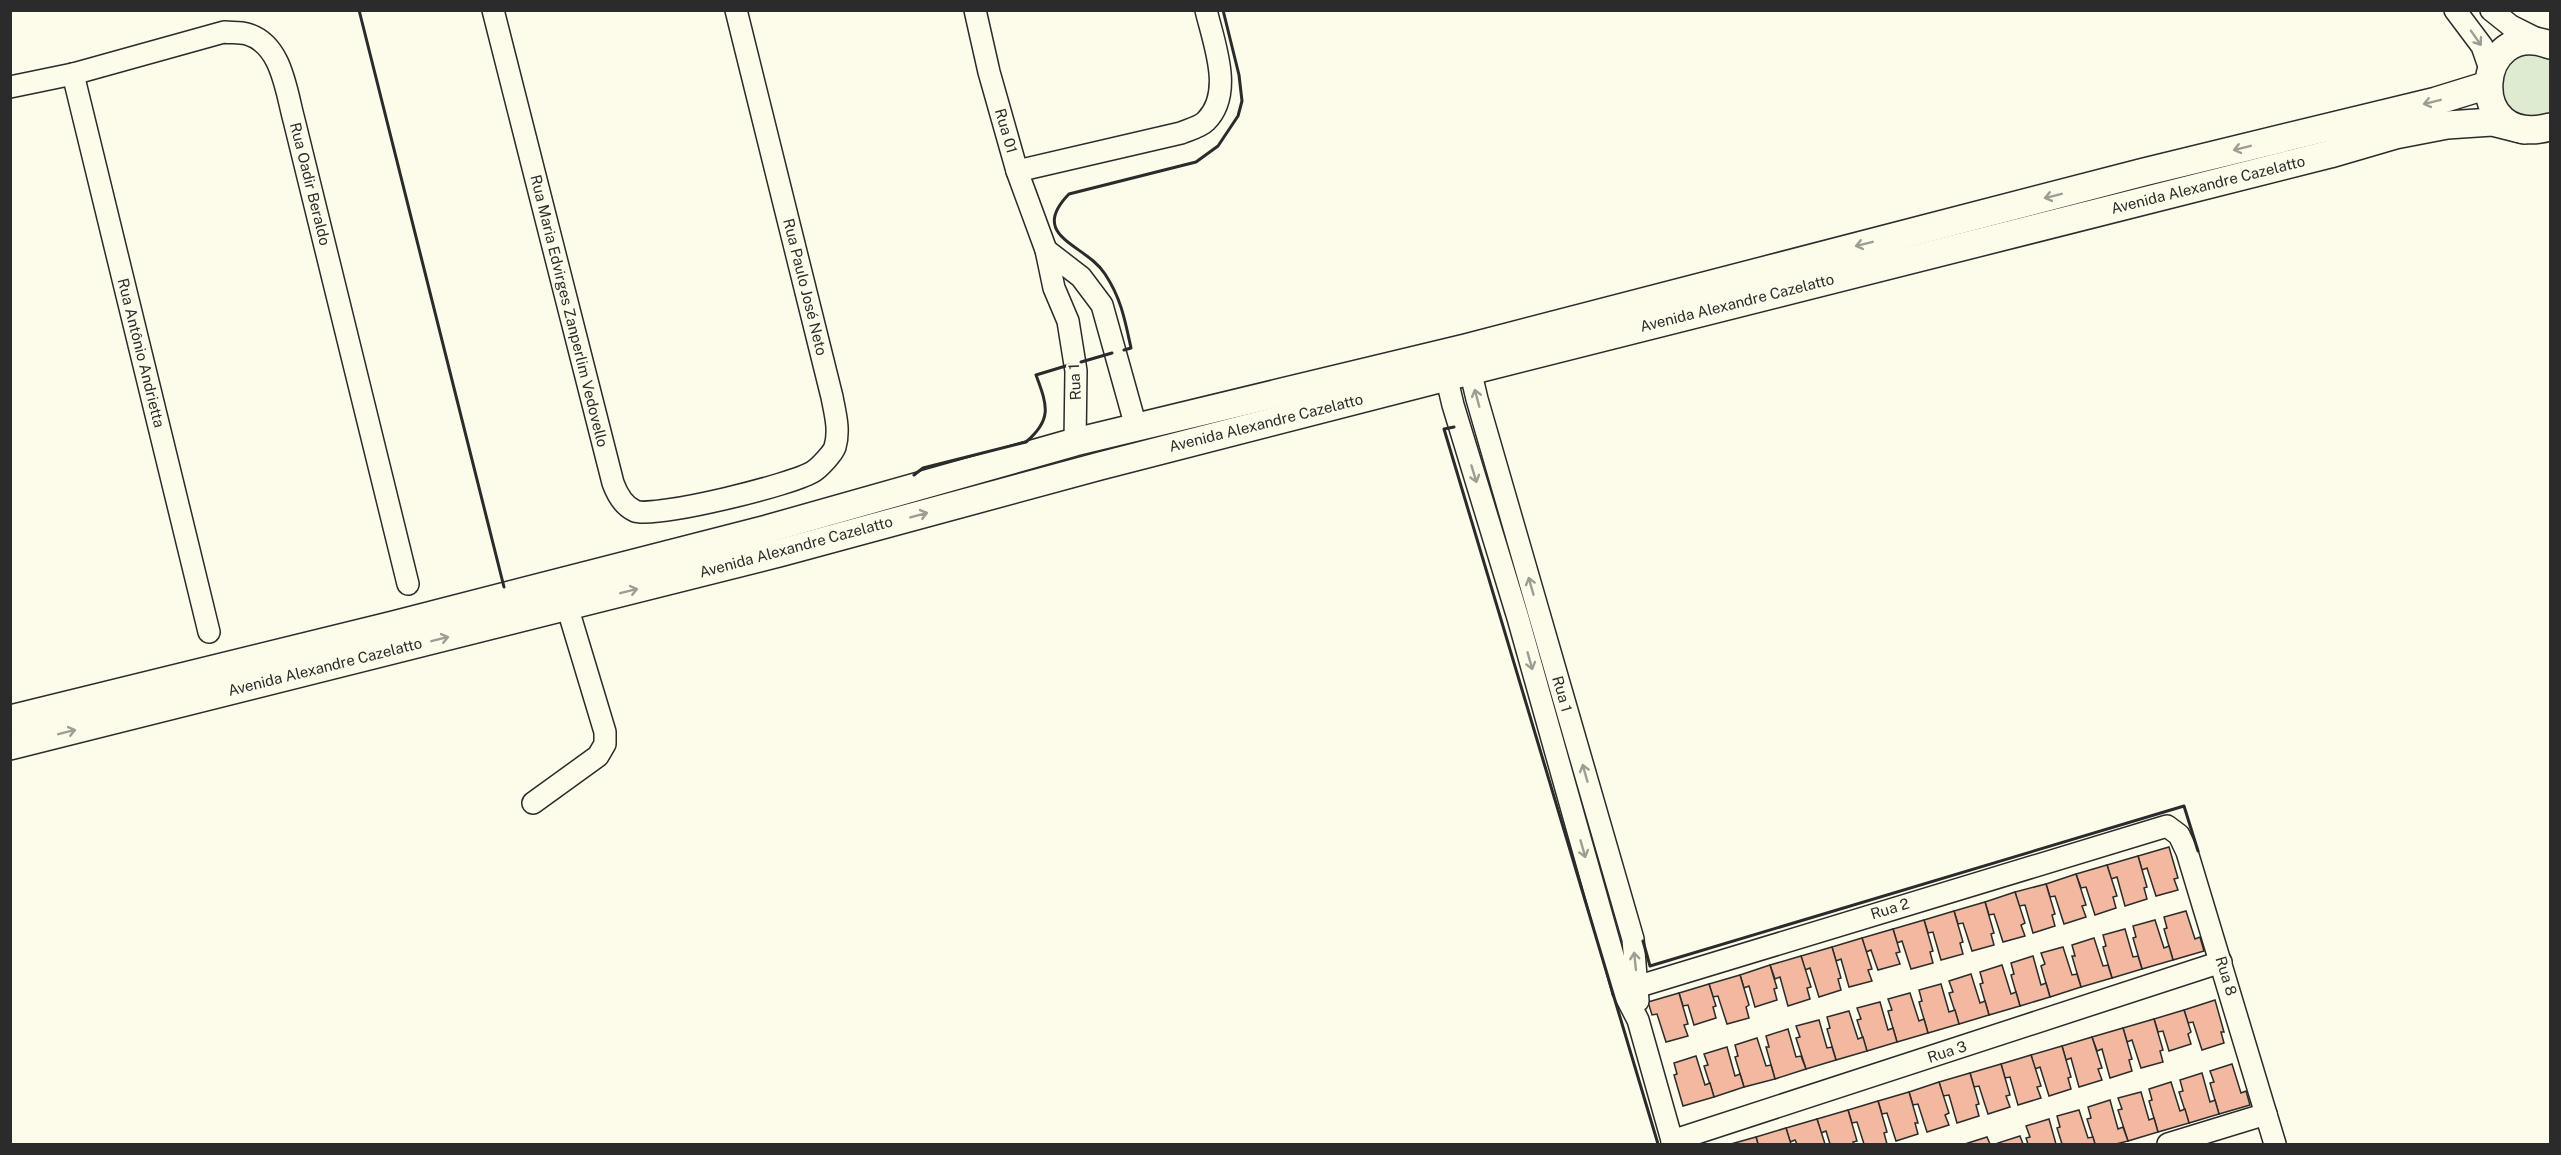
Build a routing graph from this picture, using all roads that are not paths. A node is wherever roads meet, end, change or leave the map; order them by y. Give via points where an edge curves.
1 (493, 10) edge
2 (736, 10) edge
3 (975, 10) edge
4 (1206, 10) edge
5 (2455, 10) edge
6 (2491, 10) edge
7 (2546, 43) edge
8 (73, 74) junction
9 (2489, 77) junction
10 (10, 87) edge
11 (2541, 132) edge
12 (1017, 171) junction
13 (1046, 250) junction
14 (1068, 321) joint
15 (1455, 362) junction
16 (1136, 427) junction
17 (1075, 442) junction
18 (730, 499) joint
19 (408, 584) dead end
20 (567, 606) junction
21 (209, 633) dead end
22 (10, 719) edge
23 (10, 746) edge
24 (533, 803) dead end
25 (2156, 827) joint
26 (2221, 962) junction
27 (1631, 989) junction
28 (2266, 1114) junction
29 (1673, 1143) edge
30 (2168, 1144) edge
31 (2275, 1144) edge

1 - 18 street, Rua Maria Edvirges Zanperlim Vedovello via 618,494 636,512
2 - 18 street, Rua Paulo José Neto via 838,427 835,448 814,471
3 - 12 street, Rua 01
4 - 12 street via 1221,85 1218,103 1204,123 1181,134
5 -> 9 street via 2482,46
6 - 7 street via 2511,26
7 - 9 main road via 2525,41 2511,46 2499,56
8 - 10 street, Rua Oadir Beraldo
8 - 19 street, Rua Oadir Beraldo via 224,32 248,34 273,54 294,120
8 - 21 street, Rua Antônio Andrietta
9 - 11 main road, Avenida Alexandre Cazelatto via 2490,100 2498,114 2510,124
9 -> 15 main road, Avenida Alexandre Cazelatto via 2436,101 2144,172
11 - 15 main road, Avenida Alexandre Cazelatto via 2492,122 2447,125 2395,135 2330,154
12 - 13 street, Rua 01
13 - 14 street, Rua 01 via 1054,288
13 - 16 street via 1081,277 1102,305
14 - 17 street, Rua 1 via 1076,371
15 - 16 main road, Avenida Alexandre Cazelatto
20 -> 15 main road, Avenida Alexandre Cazelatto
15 - 27 street, Rua 1 via 1518,618
16 - 17 main road, Avenida Alexandre Cazelatto
17 - 22 main road, Avenida Alexandre Cazelatto via 767,529
23 -> 20 main road, Avenida Alexandre Cazelatto
20 - 24 street via 605,732 605,744 598,756
25 - 26 street, Rua 8 via 2167,826 2179,835
25 - 27 street, Rua 2
26 - 28 street, Rua 8
26 - 29 street, Rua 3
27 - 29 street, Rua 1
28 - 30 street
28 - 31 street, Rua 8

